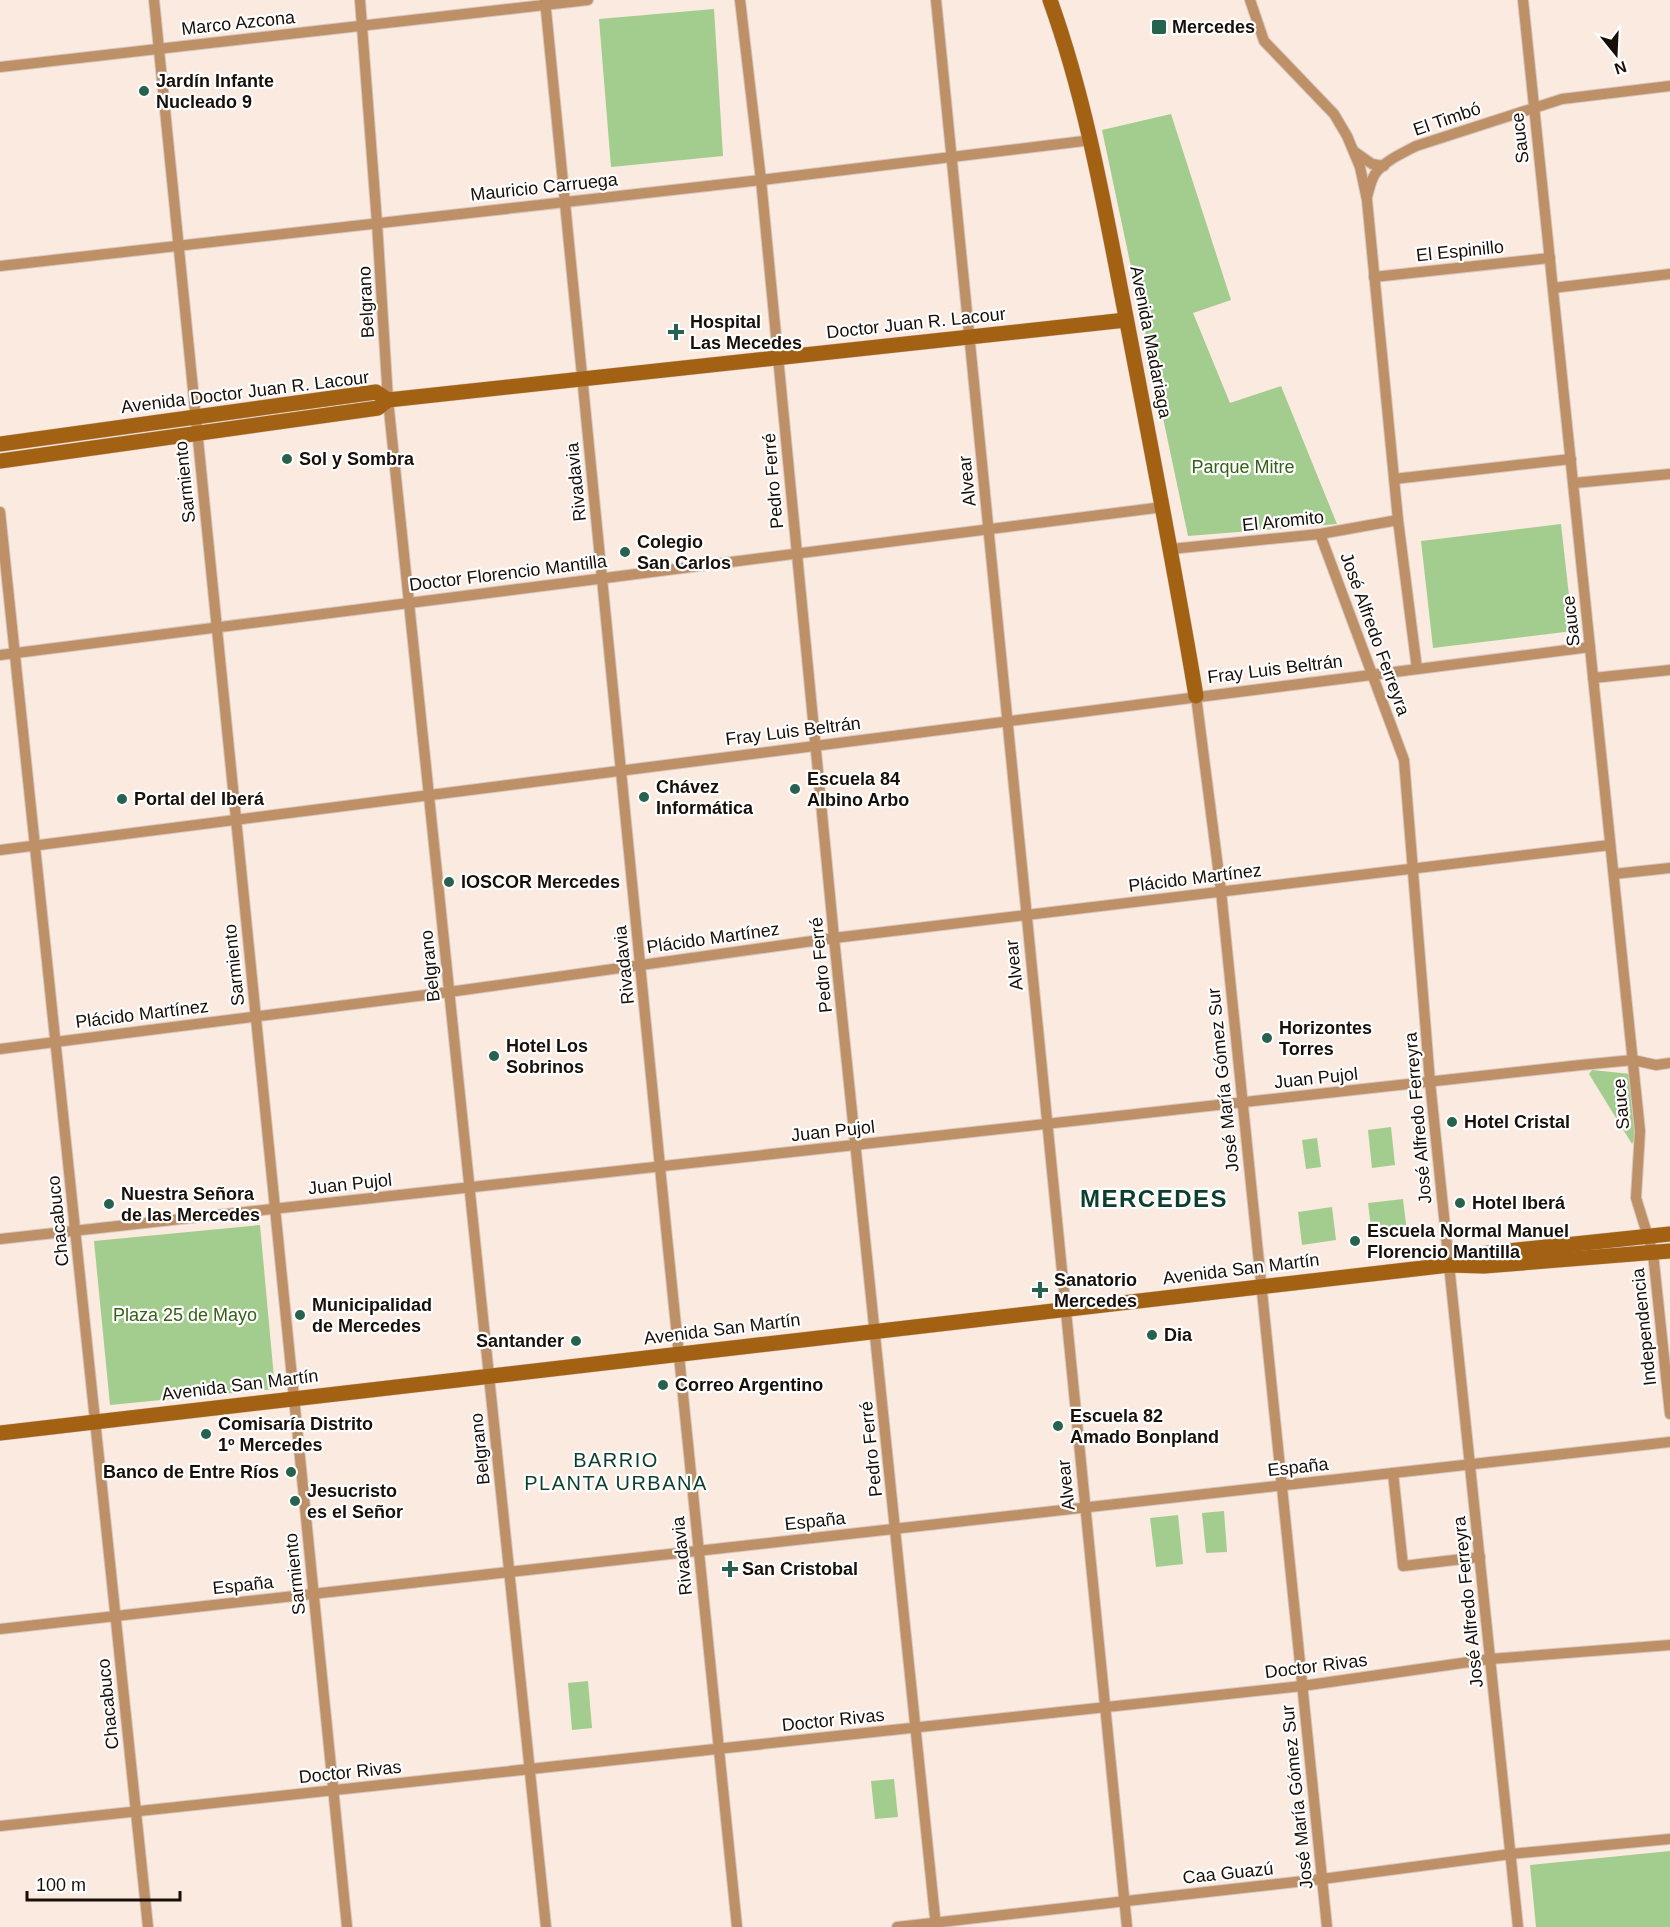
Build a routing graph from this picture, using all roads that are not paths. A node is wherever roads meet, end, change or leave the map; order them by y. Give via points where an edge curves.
1 (154, 0) edge
2 (360, 0) edge
3 (588, 0) edge
4 (740, 0) edge
5 (936, 0) edge
6 (1050, 0) edge
7 (1250, 0) edge
8 (1523, 0) edge
9 (545, 2) edge
10 (363, 26) junction
11 (159, 49) junction
12 (0, 67) edge
13 (1670, 86) edge
14 (1534, 106) junction
15 (1092, 140) junction
16 (1353, 150) junction
17 (952, 158) junction
18 (1384, 166) junction
19 (761, 180) junction
20 (1366, 200) junction
21 (565, 201) junction
22 (377, 223) junction
23 (178, 245) junction
24 (1550, 258) junction
25 (0, 266) edge
26 (1670, 274) edge
27 (1374, 278) junction
28 (1553, 288) junction
29 (1126, 320) junction
30 (969, 337) junction
31 (779, 358) junction
32 (583, 378) junction
33 (388, 400) junction
34 (196, 417) junction
35 (197, 433) junction
36 (0, 444) edge
37 (1571, 459) junction
38 (0, 461) edge
39 (1670, 474) edge
40 (1394, 479) junction
41 (1574, 483) junction
42 (1163, 507) junction
43 (0, 512) edge
44 (1398, 520) junction
45 (988, 528) junction
46 (1320, 534) junction
47 (1171, 549) junction
48 (796, 553) junction
49 (602, 578) junction
50 (409, 603) junction
51 (217, 627) junction
52 (1590, 647) junction
53 (15, 653) junction
54 (0, 655) edge
55 (1417, 669) junction
56 (1670, 670) edge
57 (1371, 673) junction
58 (1593, 678) junction
59 (1196, 696) junction
60 (1008, 720) junction
61 (816, 745) junction
62 (622, 770) junction
63 (429, 795) junction
64 (236, 820) junction
65 (35, 845) junction
66 (1610, 845) junction
67 (0, 850) edge
68 (1670, 868) edge
69 (1414, 870) junction
70 (1614, 874) junction
71 (1221, 891) junction
72 (1026, 915) junction
73 (834, 938) junction
74 (641, 965) junction
75 (449, 993) junction
76 (256, 1017) junction
77 (56, 1042) junction
78 (0, 1049) edge
79 (1633, 1060) junction
80 (1670, 1063) edge
81 (1430, 1082) junction
82 (1242, 1103) junction
83 (1047, 1124) junction
84 (856, 1145) junction
85 (660, 1167) junction
86 (469, 1187) junction
87 (275, 1209) junction
88 (75, 1231) junction
89 (1670, 1234) edge
90 (1649, 1237) junction
91 (0, 1239) edge
92 (1670, 1251) edge
93 (1653, 1253) junction
94 (1449, 1265) junction
95 (1261, 1287) junction
96 (1066, 1309) junction
97 (875, 1331) junction
98 (678, 1354) junction
99 (489, 1376) junction
100 (294, 1399) junction
101 (1670, 1414) edge
102 (95, 1422) junction
103 (0, 1433) edge
104 (1670, 1442) edge
105 (1470, 1464) junction
106 (1393, 1473) junction
107 (1282, 1486) junction
108 (1085, 1508) junction
109 (895, 1529) junction
110 (698, 1551) junction
111 (1480, 1557) junction
112 (509, 1572) junction
113 (314, 1594) junction
114 (116, 1616) junction
115 (0, 1629) edge
116 (1670, 1645) edge
117 (1490, 1659) junction
118 (1302, 1686) junction
119 (1105, 1707) junction
120 (915, 1728) junction
121 (719, 1749) junction
122 (530, 1769) junction
123 (333, 1790) junction
124 (136, 1812) junction
125 (0, 1826) edge
126 (1670, 1839) edge
127 (1510, 1854) junction
128 (1322, 1879) junction
129 (1124, 1901) junction
130 (935, 1925) edge
131 (148, 1927) edge
132 (347, 1927) edge
133 (546, 1927) edge
134 (737, 1927) edge
135 (897, 1927) edge
136 (1127, 1927) edge
137 (1328, 1927) edge
138 (1518, 1927) edge

1 - 11 street, Sarmiento
2 - 10 street, Belgrano
3 - 9 street, Marco Azcona
4 - 19 street, Pedro Ferré
5 - 17 street, Alvear
6 - 15 street, Avenida Madariaga via 1068,49
7 - 16 street via 1264,41 1334,114
8 - 14 street, Sauce
9 - 10 street, Marco Azcona
9 - 21 street, Rivadavia
10 - 11 street, Marco Azcona
10 - 22 street, Belgrano
11 - 12 street, Marco Azcona
11 - 23 street, Sarmiento
13 - 14 street, El Timbó
14 - 18 street, El Timbó via 1416,146
14 - 24 street, Sauce
15 - 17 street, Mauricio Carruega
15 - 29 street, Avenida Madariaga
16 - 18 street via 1372,164
16 - 20 street
17 - 19 street, Mauricio Carruega
17 - 30 street, Alvear
18 - 20 street, El Timbó via 1374,175
19 - 21 street, Mauricio Carruega
19 - 31 street, Pedro Ferré
20 - 27 street
21 - 22 street, Mauricio Carruega
21 - 32 street, Rivadavia
22 - 23 street, Mauricio Carruega
22 - 33 street, Belgrano
23 - 25 street, Mauricio Carruega
23 - 34 street, Sarmiento
24 - 27 street, El Espinillo
24 - 28 street, Sauce
26 - 28 street
27 - 40 street
28 - 37 street, Sauce
29 - 30 street, Doctor Juan R. Lacour
29 - 42 street, Avenida Madariaga
30 - 31 street, Doctor Juan R. Lacour
30 - 45 street, Alvear
31 - 32 street, Doctor Juan R. Lacour
31 - 48 street, Pedro Ferré
32 - 33 street, Doctor Juan R. Lacour
32 - 49 street, Rivadavia
33 - 34 street, Avenida Doctor Juan R. Lacour via 376,392
33 - 35 street, Avenida Doctor Juan R. Lacour via 378,408
33 - 50 street, Belgrano
34 - 35 street, Sarmiento
34 - 36 street, Avenida Doctor Juan R. Lacour
35 - 38 street, Avenida Doctor Juan R. Lacour
35 - 51 street, Sarmiento
37 - 40 street
37 - 41 street, Sauce
39 - 41 street
40 - 44 street
41 - 52 street, Sauce
42 - 45 street, Doctor Florencio Mantilla
42 - 47 street, Avenida Madariaga
43 - 53 street, Chacabuco
44 - 46 street, El Aromito
44 - 55 street
45 - 48 street, Doctor Florencio Mantilla
45 - 60 street, Alvear
46 - 47 street, El Aromito
46 - 57 street, José Alfredo Ferreyra
47 - 59 street, Avenida Madariaga
48 - 49 street, Doctor Florencio Mantilla
48 - 61 street, Pedro Ferré
49 - 50 street, Doctor Florencio Mantilla
49 - 62 street, Rivadavia
50 - 51 street, Doctor Florencio Mantilla
50 - 63 street, Belgrano
51 - 53 street, Doctor Florencio Mantilla
51 - 64 street, Sarmiento
52 - 55 street, Fray Luis Beltrán
52 - 58 street, Sauce
53 - 54 street, Doctor Florencio Mantilla
53 - 65 street, Chacabuco
55 - 57 street, Fray Luis Beltrán
56 - 58 street
57 - 59 street, Fray Luis Beltrán
57 - 69 street, José Alfredo Ferreyra via 1404,760
58 - 66 street, Sauce
59 - 60 street, Fray Luis Beltrán
59 - 71 street, José María Gómez Sur
60 - 61 street, Fray Luis Beltrán
60 - 72 street, Alvear
61 - 62 street, Fray Luis Beltrán
61 - 73 street, Pedro Ferré
62 - 63 street, Fray Luis Beltrán
62 - 74 street, Rivadavia
63 - 64 street, Fray Luis Beltrán
63 - 75 street, Belgrano
64 - 65 street, Fray Luis Beltrán
64 - 76 street, Sarmiento
65 - 67 street, Fray Luis Beltrán
65 - 77 street, Chacabuco
66 - 69 street, Plácido Martínez
66 - 70 street, Sauce
68 - 70 street
69 - 71 street, Plácido Martínez
69 - 81 street, José Alfredo Ferreyra
70 - 79 street, Sauce
71 - 72 street, Plácido Martínez
71 - 82 street, José María Gómez Sur
72 - 73 street, Plácido Martínez
72 - 83 street, Alvear
73 - 74 street, Plácido Martínez
73 - 84 street, Pedro Ferré
74 - 75 street, Plácido Martínez
74 - 85 street, Rivadavia
75 - 76 street, Plácido Martínez
75 - 86 street, Belgrano
76 - 77 street, Plácido Martínez
76 - 87 street, Sarmiento
77 - 78 street, Plácido Martínez
77 - 88 street, Chacabuco
79 - 80 street, Juan Pujol via 1656,1065
79 - 81 street, Juan Pujol
79 - 90 street, Sauce via 1640,1131 1636,1198
81 - 82 street, Juan Pujol
81 - 94 street, José Alfredo Ferreyra
82 - 83 street, Juan Pujol
82 - 95 street, José María Gómez Sur
83 - 84 street, Juan Pujol
83 - 96 street, Alvear
84 - 85 street, Juan Pujol
84 - 97 street, Pedro Ferré
85 - 86 street, Juan Pujol
85 - 98 street, Rivadavia
86 - 87 street, Juan Pujol
86 - 99 street, Belgrano
87 - 88 street, Juan Pujol
87 - 100 street, Sarmiento
88 - 91 street, Juan Pujol
88 - 102 street, Chacabuco
89 - 90 street, Avenida San Martín
90 - 93 street, Independencia
90 - 94 street, Avenida San Martín via 1480,1254
92 - 93 street, Avenida San Martín
93 - 94 street, Avenida San Martín via 1484,1266
93 - 101 street, Independencia
94 - 95 street, Avenida San Martín
94 - 105 street, José Alfredo Ferreyra
95 - 96 street, Avenida San Martín
95 - 107 street, José María Gómez Sur
96 - 97 street, Avenida San Martín
96 - 108 street, Alvear
97 - 98 street, Avenida San Martín
97 - 109 street, Pedro Ferré
98 - 99 street, Avenida San Martín
98 - 110 street, Rivadavia
99 - 100 street, Avenida San Martín
99 - 112 street, Belgrano
100 - 102 street, Avenida San Martín
100 - 113 street, Sarmiento
102 - 103 street, Avenida San Martín
102 - 114 street, Chacabuco
104 - 105 street, España
105 - 106 street, España
105 - 111 street, José Alfredo Ferreyra
106 - 107 street, España
106 - 111 street via 1403,1566
107 - 108 street, España
107 - 118 street, José María Gómez Sur
108 - 109 street, España
108 - 119 street, Alvear
109 - 110 street, España
109 - 120 street, Pedro Ferré
110 - 112 street, España
110 - 121 street, Rivadavia
111 - 117 street, José Alfredo Ferreyra
112 - 113 street, España
112 - 122 street, Belgrano
113 - 114 street, España
113 - 123 street, Sarmiento
114 - 115 street, España
114 - 124 street, Chacabuco
116 - 117 street, Doctor Rivas
117 - 118 street, Doctor Rivas
117 - 127 street, José Alfredo Ferreyra
118 - 119 street, Doctor Rivas
118 - 128 street, José María Gómez Sur
119 - 120 street, Doctor Rivas
119 - 129 street, Alvear
120 - 121 street, Doctor Rivas
120 - 130 street, Pedro Ferré
121 - 122 street, Doctor Rivas
121 - 134 street, Rivadavia
122 - 123 street, Doctor Rivas
122 - 133 street, Belgrano
123 - 124 street, Doctor Rivas
123 - 132 street, Sarmiento
124 - 125 street, Doctor Rivas
124 - 131 street, Chacabuco
126 - 127 street, Caa Guazú
127 - 128 street, Caa Guazú
127 - 138 street, José Alfredo Ferreyra
128 - 129 street, Caa Guazú
128 - 137 street, José María Gómez Sur
129 - 130 street, Caa Guazú
129 - 136 street, Alvear
130 - 135 street, Caa Guazú

